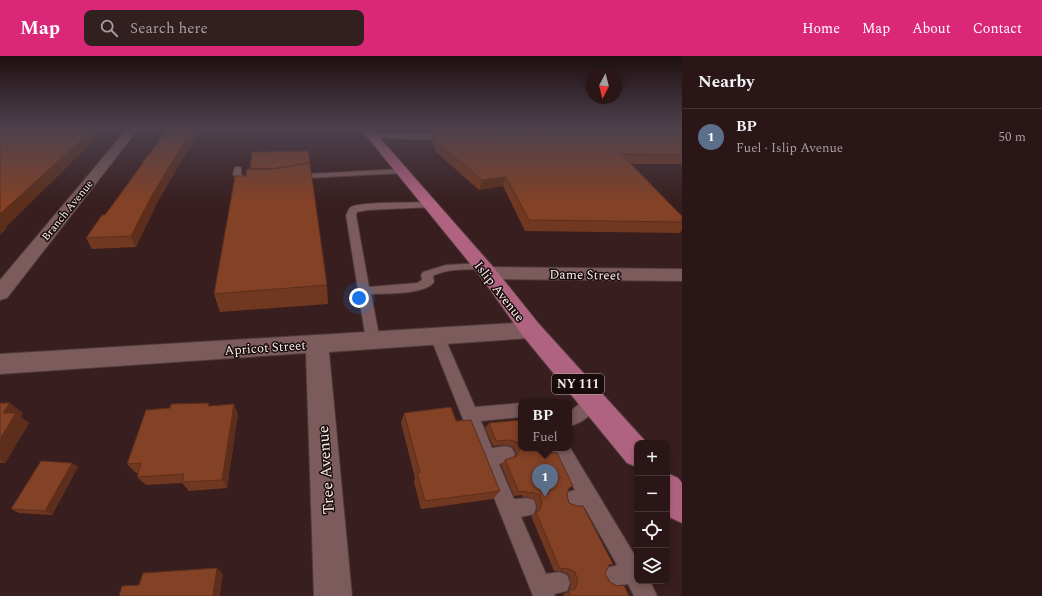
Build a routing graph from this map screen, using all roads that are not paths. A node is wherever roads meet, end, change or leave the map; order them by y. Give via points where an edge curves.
1 (114, 153) edge
2 (386, 153) edge
3 (238, 169) dead end
4 (401, 171) junction
5 (286, 180) edge
6 (261, 181) edge
7 (430, 205) junction
8 (485, 269) junction
9 (682, 275) edge
10 (364, 291) junction
11 (0, 293) edge
12 (530, 330) junction
13 (437, 336) junction
14 (373, 340) junction
15 (317, 344) junction
16 (0, 364) edge
17 (593, 402) junction
18 (518, 410) edge
19 (470, 415) junction
20 (572, 418) edge
21 (634, 450) edge
22 (557, 451) edge
23 (506, 454) dead end
24 (487, 457) junction
25 (670, 493) edge
26 (682, 507) edge
27 (634, 575) edge
28 (610, 576) dead end
29 (634, 578) edge
30 (639, 584) edge
31 (548, 588) edge
32 (333, 596) edge
33 (646, 596) edge

1 - 11 street, Branch Avenue
2 - 4 main road, Islip Avenue / NY 111
3 - 6 lane via 237,174 242,179
4 - 5 lane via 307,176
4 - 7 main road, Islip Avenue / NY 111
7 - 8 main road, Islip Avenue / NY 111
7 - 10 lane via 353,210 351,215
8 - 9 street, Dame Street
8 - 10 lane via 440,270 428,275 428,282 420,287
8 - 12 main road, Islip Avenue / NY 111
10 - 14 lane
12 - 13 street, Apricot Street
12 - 17 main road, Islip Avenue / NY 111
13 - 14 street, Apricot Street
13 - 19 lane
14 - 15 street, Apricot Street
15 - 16 street, Apricot Street
15 - 32 street, Tree Avenue
17 - 20 lane
17 - 21 main road, Islip Avenue / NY 111
18 - 19 lane
19 - 24 lane
22 - 27 lane via 581,499
23 - 24 lane
24 - 31 lane via 518,508
25 - 26 main road
28 - 29 lane
30 - 33 lane

